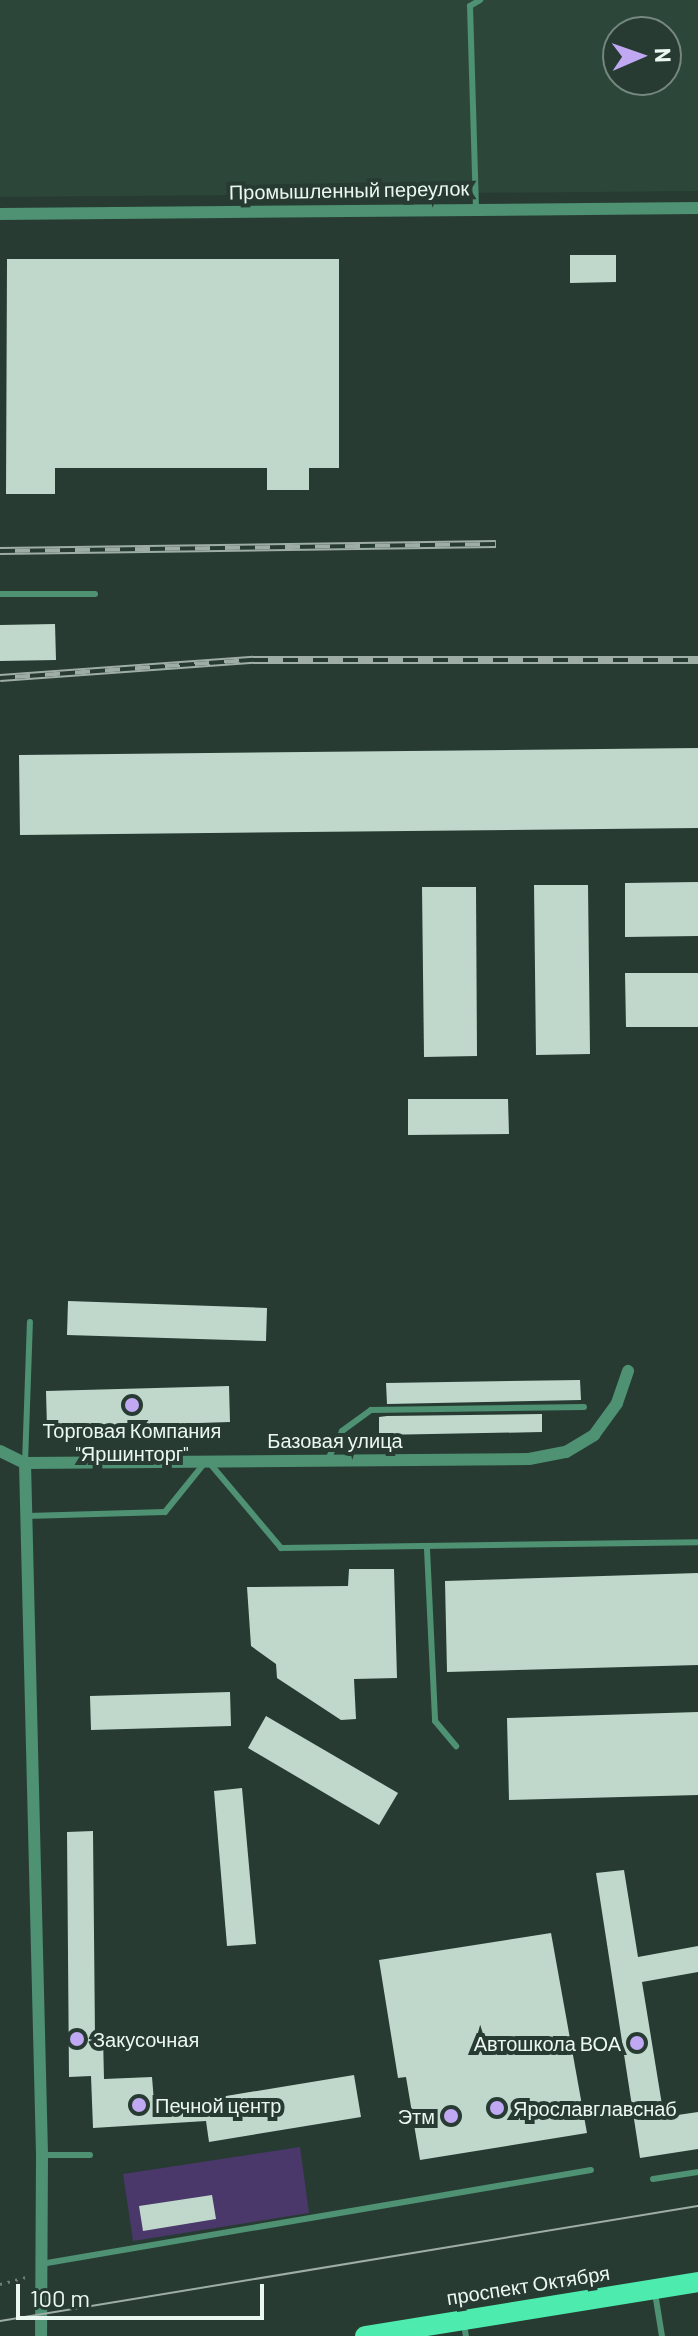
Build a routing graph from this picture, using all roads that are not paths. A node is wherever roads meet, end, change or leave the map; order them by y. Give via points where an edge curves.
1 (480, 0) edge
2 (476, 208) junction
3 (698, 208) edge
4 (0, 214) edge
5 (0, 594) edge
6 (95, 594) dead end
7 (30, 1322) dead end
8 (628, 1371) dead end
9 (584, 1407) dead end
10 (0, 1451) edge
11 (328, 1459) junction
12 (207, 1460) junction
13 (25, 1463) junction
14 (26, 1516) junction
15 (698, 1542) edge
16 (427, 1549) junction
17 (456, 1746) dead end
18 (42, 2155) junction
19 (90, 2155) dead end
20 (591, 2170) dead end
21 (698, 2172) edge
22 (653, 2179) dead end
23 (41, 2269) junction
24 (698, 2282) edge
25 (654, 2289) junction
26 (465, 2328) edge
27 (41, 2336) edge
28 (365, 2336) edge
29 (662, 2336) edge

1 - 2 lane via 470,6
2 - 3 street, Промышленный переулок
2 - 4 street, Промышленный переулок
5 - 6 lane
7 - 13 lane
8 - 11 street, Базовая улица via 617,1403 594,1435 566,1452 529,1459
9 - 11 lane via 371,1410 342,1431
10 - 13 street, Базовая улица
11 - 12 street, Базовая улица
12 - 13 street, Базовая улица
12 - 14 lane via 165,1512
12 - 16 lane via 281,1548
13 - 14 street
14 - 18 street
15 - 16 lane
16 - 17 lane via 435,1721
18 - 19 lane
18 - 23 street
20 - 23 lane
21 - 22 lane
23 - 27 street
24 - 25 main road, проспект Октября
25 - 26 main road, проспект Октября
25 - 29 lane
26 - 28 main road, проспект Октября

